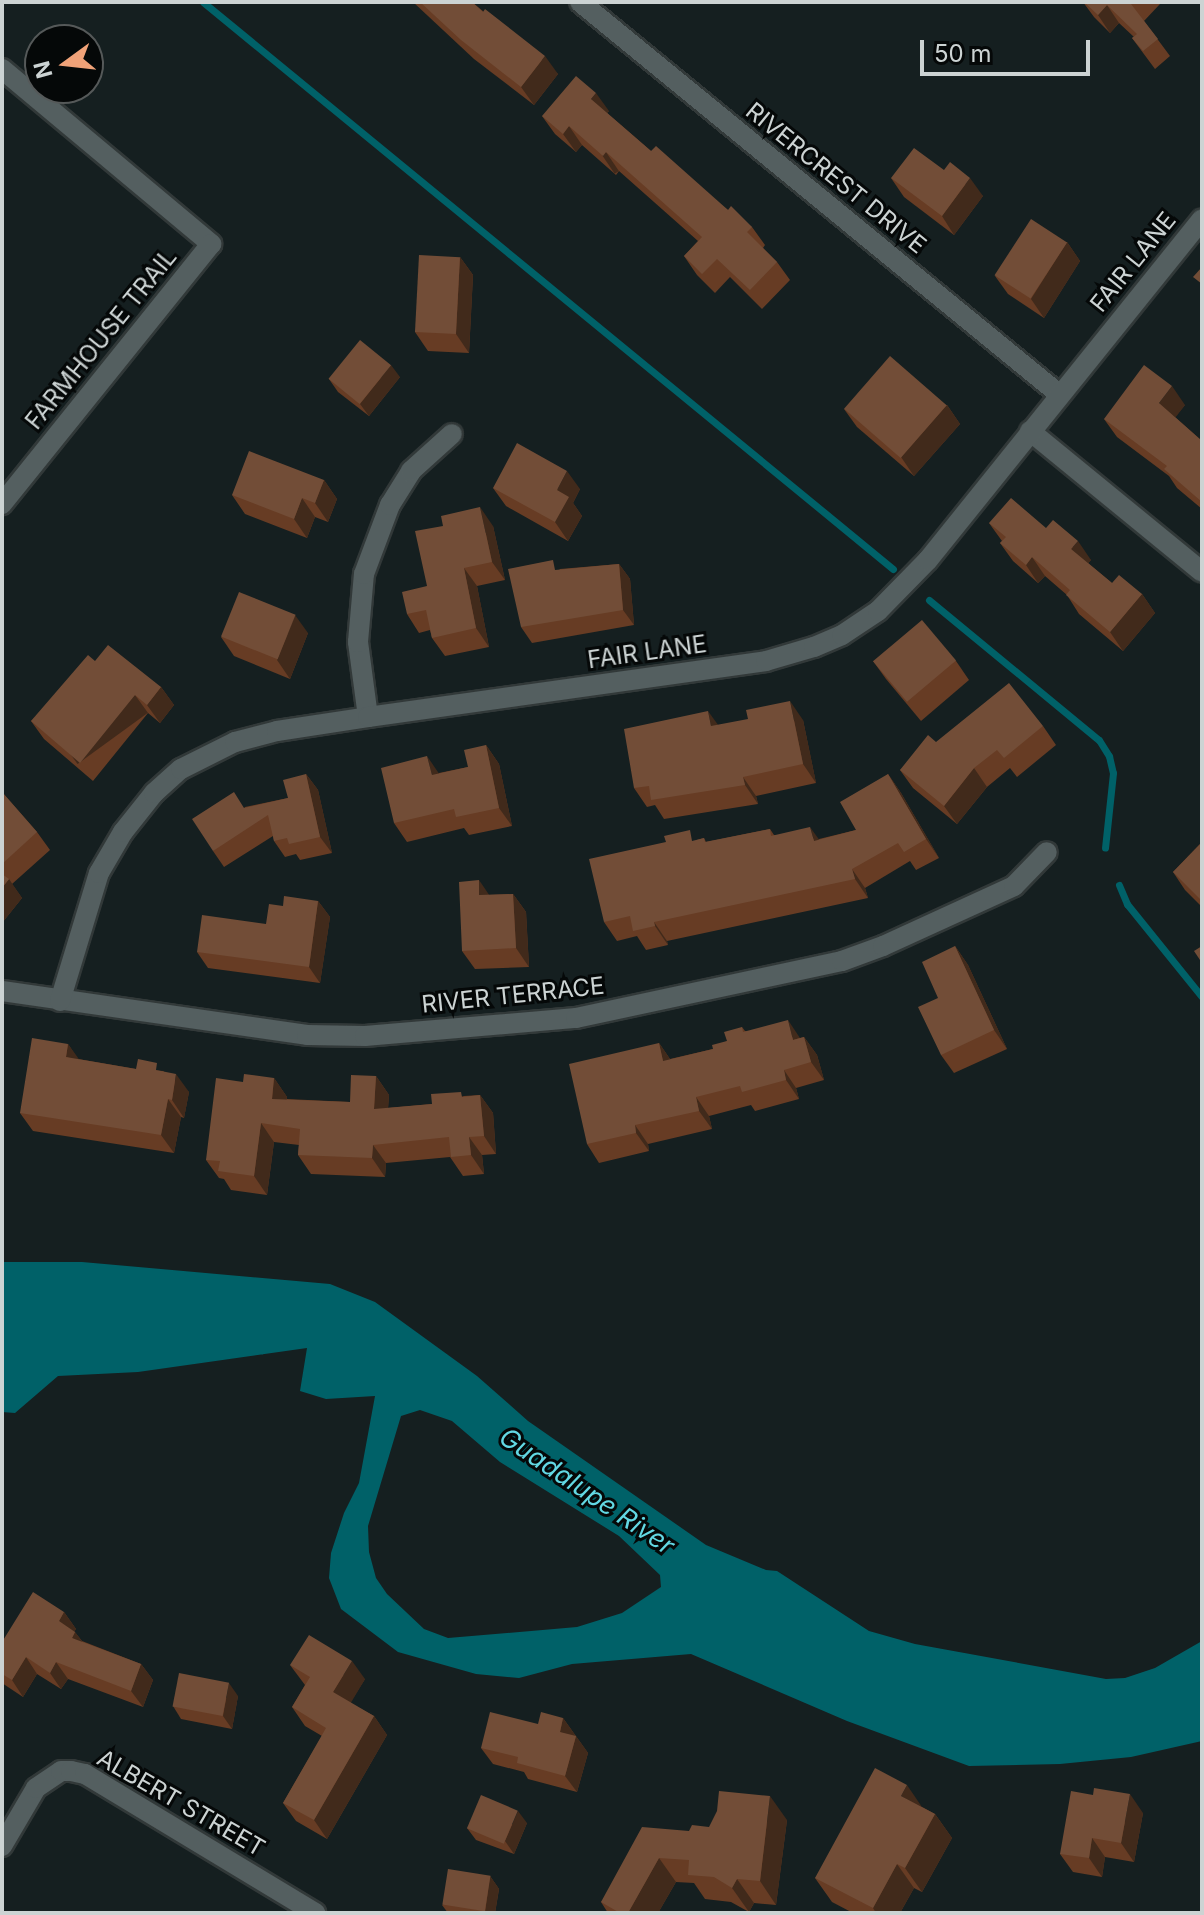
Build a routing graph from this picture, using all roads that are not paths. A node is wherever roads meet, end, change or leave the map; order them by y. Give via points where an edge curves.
1 (580, 2) edge
2 (2, 69) edge
3 (1202, 219) edge
4 (1059, 394) junction
5 (1030, 431) junction
6 (452, 434) dead end
7 (2, 504) edge
8 (1202, 572) edge
9 (368, 717) junction
10 (1047, 852) dead end
11 (2, 991) edge
12 (60, 1001) junction
13 (2, 1846) edge
14 (315, 1913) edge

1 - 4 street, RIVERCREST DRIVE
2 - 7 street, FARMHOUSE TRAIL via 211,244
3 - 4 street, FAIR LANE
4 - 5 street, FAIR LANE
5 - 8 street
5 - 9 street, FAIR LANE via 928,560 878,611 814,647 766,661
6 - 9 street via 411,471 390,505 364,574 358,642
9 - 12 street, FAIR LANE via 235,742 181,769 154,793 99,873
10 - 12 street, RIVER TERRACE via 1014,886 842,961 576,1018 365,1036 307,1035
11 - 12 street, RIVER TERRACE
13 - 14 street, ALBERT STREET via 36,1788 61,1771 71,1771 85,1774

